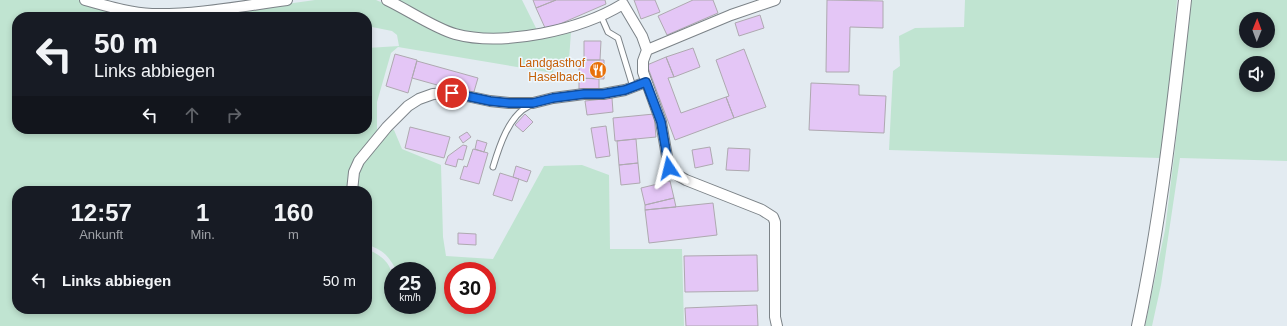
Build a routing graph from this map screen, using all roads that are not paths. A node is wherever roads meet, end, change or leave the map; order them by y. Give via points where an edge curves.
1 (86, 0) edge
2 (287, 0) edge
3 (387, 0) edge
4 (775, 0) edge
5 (1185, 0) edge
6 (623, 2) edge
7 (132, 12) edge
8 (201, 12) edge
9 (601, 16) junction
10 (647, 50) junction
11 (646, 82) junction
12 (633, 87) junction
13 (533, 103) junction
14 (493, 167) dead end
15 (353, 186) edge
16 (776, 326) edge
17 (1138, 326) edge

1 - 7 street
2 - 8 street
3 - 9 street via 454,34 473,37 496,38 544,33
4 - 10 street via 731,15
5 - 17 street via 1160,211
6 - 9 street
6 - 10 street
9 - 12 lane via 608,32 618,38
10 - 11 street via 642,61
11 - 12 street
11 - 16 street via 661,122 669,168 672,172 762,210 773,218
12 - 13 street via 603,94 584,94
13 - 14 lane via 521,109 515,117 498,150
13 - 15 street via 490,101 452,93 433,94 419,99 387,127 359,161 354,172

